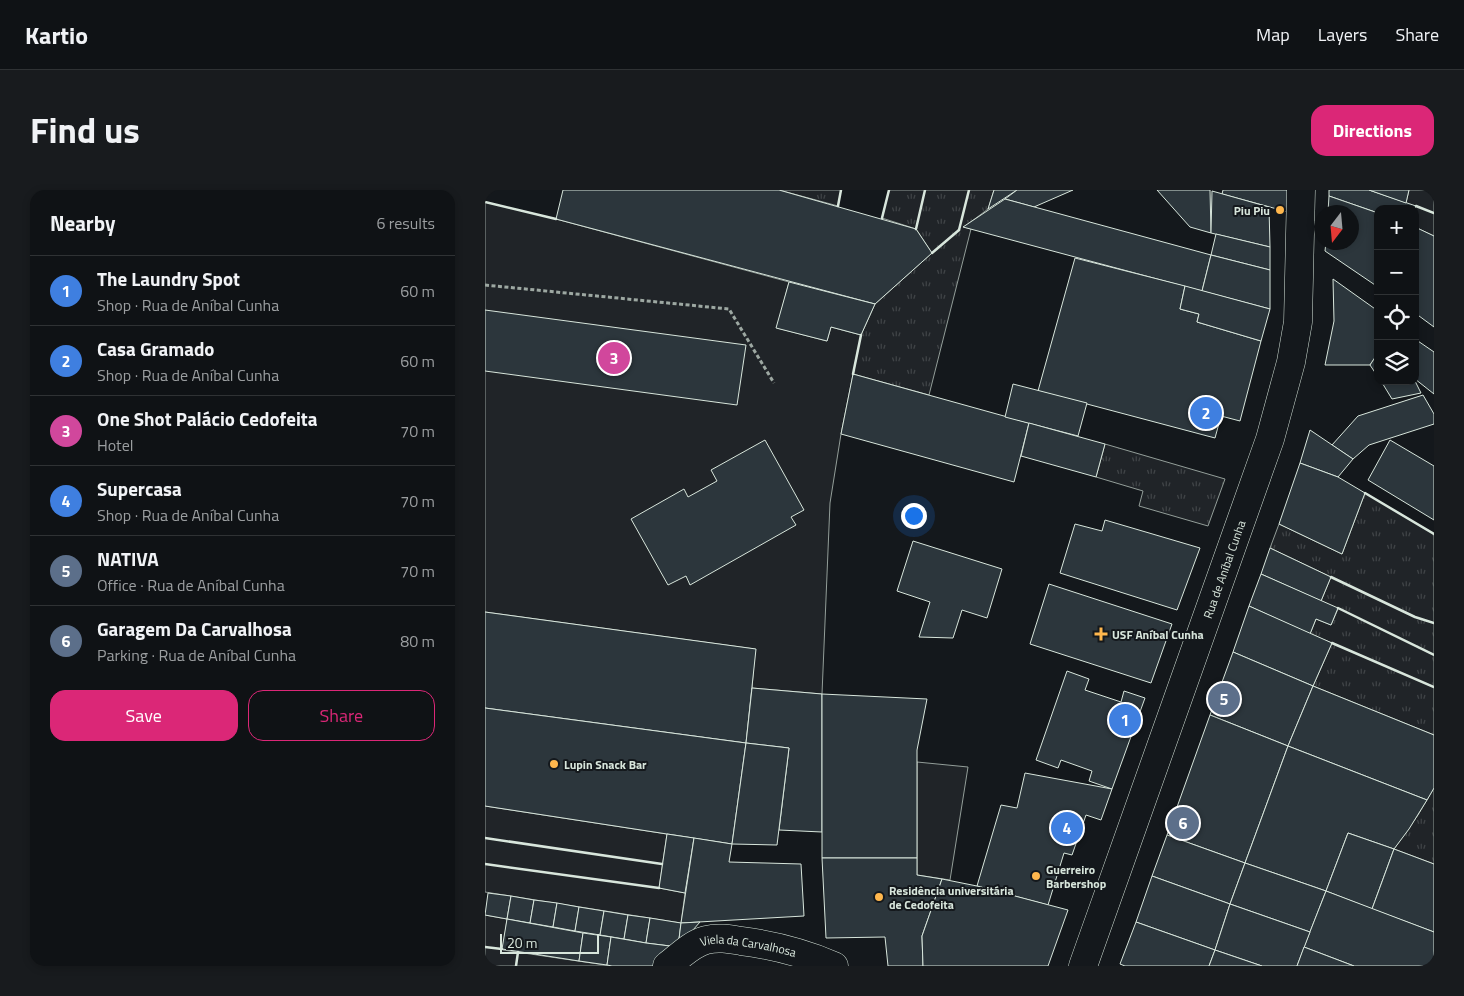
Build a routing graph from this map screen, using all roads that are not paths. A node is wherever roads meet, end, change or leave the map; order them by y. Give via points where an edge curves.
1 (1301, 190) edge
2 (667, 966) edge
3 (834, 966) edge
4 (1083, 966) edge

1 - 4 street, Rua de Aníbal Cunha via 1298,322 1291,362 1270,439
2 - 3 street, Viela da Carvalhosa via 704,940 720,938 800,952

